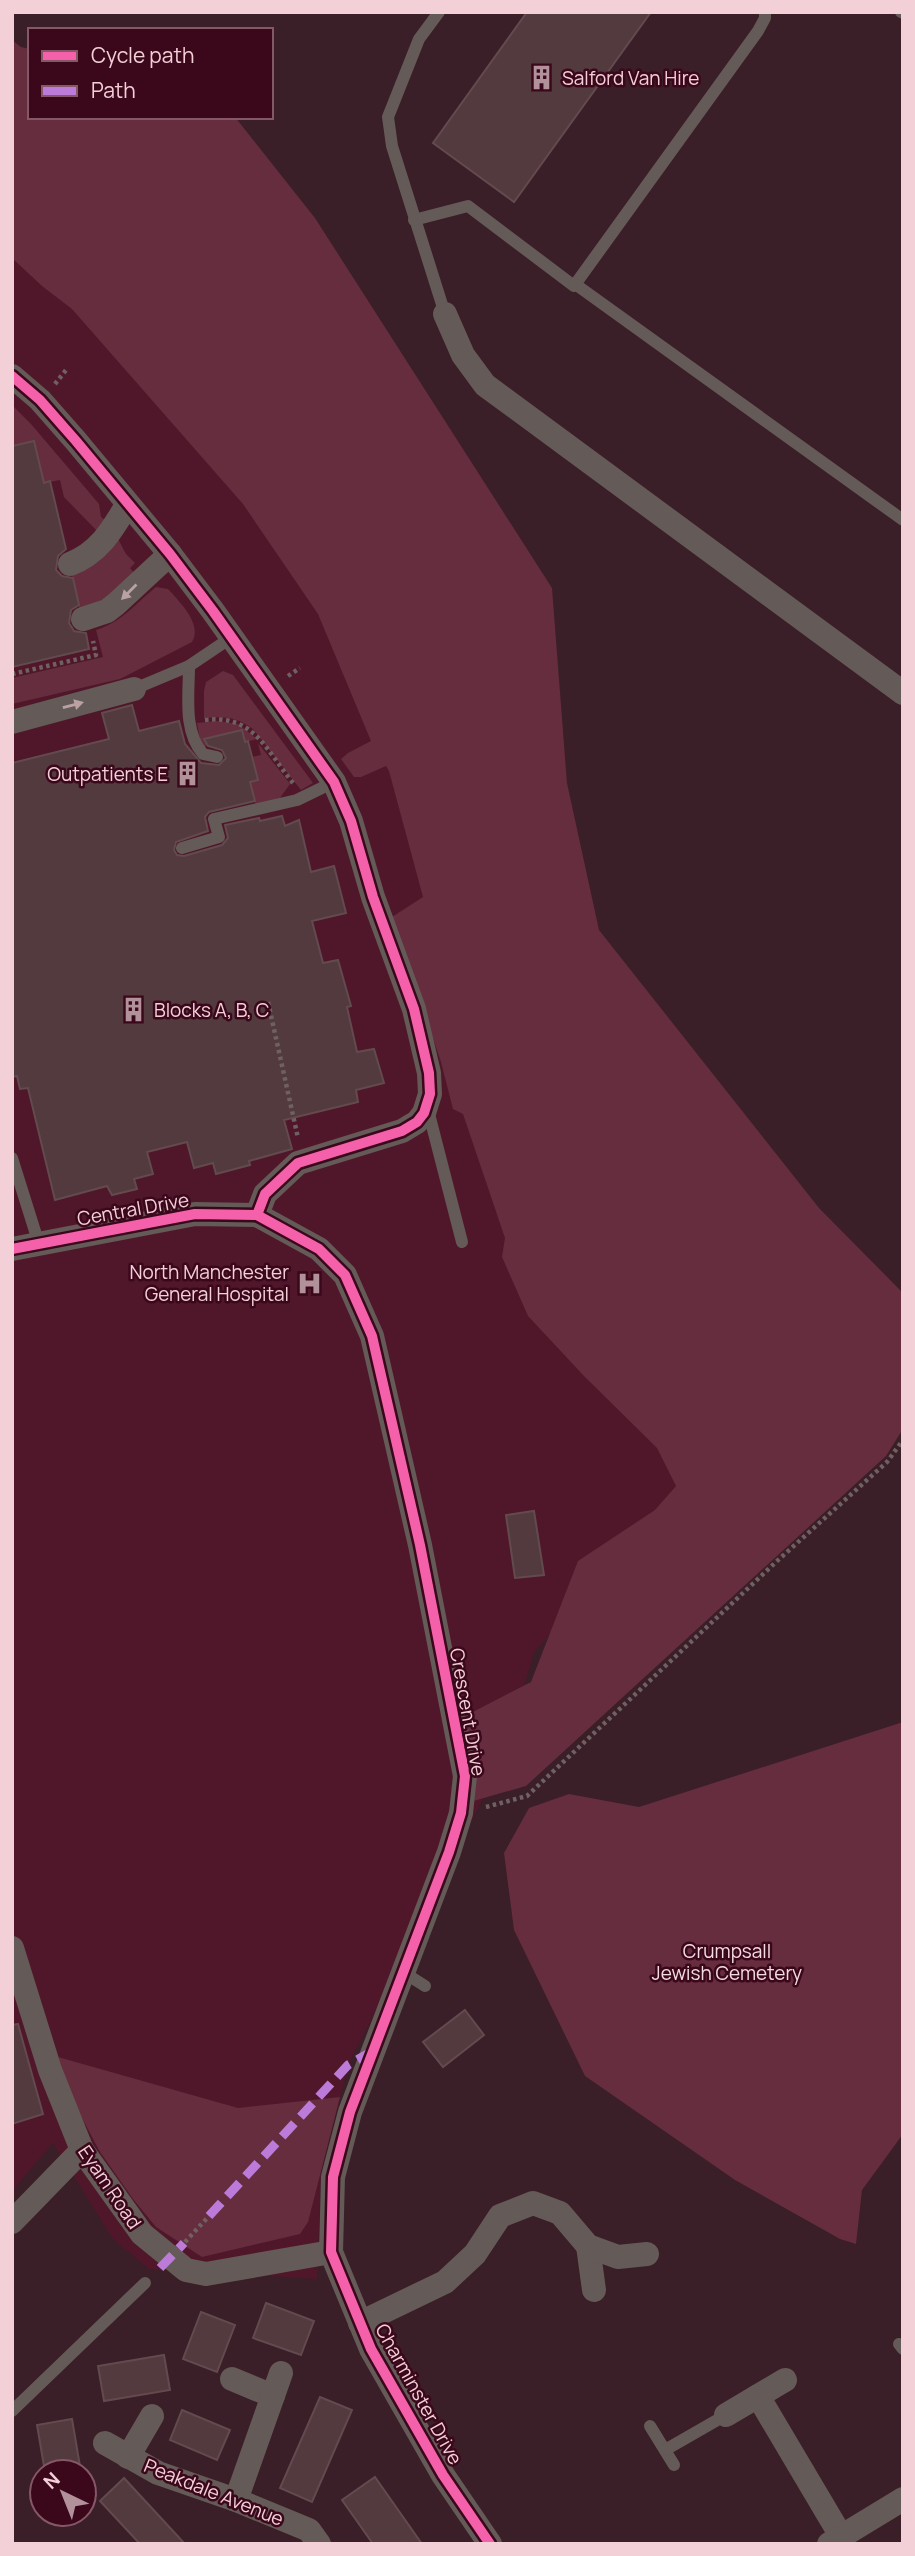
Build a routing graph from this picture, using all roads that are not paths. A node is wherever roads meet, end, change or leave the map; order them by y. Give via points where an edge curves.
1 (439, 12) edge
2 (765, 12) edge
3 (414, 220) junction
4 (575, 284) junction
5 (445, 314) joint
6 (12, 376) edge
7 (127, 505) junction
8 (903, 520) edge
9 (170, 554) junction
10 (69, 564) dead end
11 (83, 619) dead end
12 (232, 637) junction
13 (189, 666) junction
14 (134, 689) joint
15 (903, 693) edge
16 (12, 722) edge
17 (216, 757) dead end
18 (334, 782) junction
19 (182, 848) dead end
20 (427, 1106) junction
21 (12, 1158) edge
22 (17, 1188) edge
23 (257, 1215) junction
24 (462, 1241) dead end
25 (39, 1244) junction
26 (12, 1249) edge
27 (12, 1948) edge
28 (403, 1972) junction
29 (425, 1986) dead end
30 (82, 2150) junction
31 (12, 2222) edge
32 (588, 2246) junction
33 (331, 2252) junction
34 (648, 2254) dead end
35 (145, 2283) dead end
36 (593, 2290) dead end
37 (360, 2323) junction
38 (232, 2379) dead end
39 (785, 2380) dead end
40 (758, 2396) junction
41 (12, 2411) edge
42 (726, 2415) joint
43 (152, 2416) dead end
44 (650, 2426) dead end
45 (105, 2443) dead end
46 (665, 2450) junction
47 (128, 2457) junction
48 (674, 2465) dead end
49 (903, 2499) edge
50 (236, 2500) junction
51 (835, 2540) edge
52 (319, 2544) edge
53 (491, 2544) edge

1 - 3 lane via 419,39 388,117
2 - 4 lane via 758,32
3 - 4 lane via 468,206
3 - 5 lane
4 - 8 lane
5 - 15 street via 463,355 485,384
6 - 7 street via 40,400
7 - 9 street
7 - 10 street via 101,544
9 -> 11 street via 107,611
9 - 12 street
12 - 13 lane
12 - 18 street
13 - 14 lane
13 - 17 lane via 192,737 203,754
16 -> 14 street
18 - 19 lane via 304,797 214,819 219,838
18 - 20 street via 414,1009 429,1073
20 - 23 street via 417,1122 402,1130 298,1163 265,1194
20 - 24 lane
21 - 22 lane
22 - 25 lane
23 - 25 street, Central Drive via 195,1214
23 - 28 street, Crescent Drive via 319,1249 345,1275 372,1336 465,1776 461,1814 449,1852
25 - 26 street, Central Drive
27 - 30 street, Eyam Road via 50,2070
28 - 29 lane
28 - 33 street, Crescent Drive via 350,2112 333,2177
30 - 31 street
30 - 33 street, Eyam Road via 142,2234 186,2270 206,2274
32 - 34 street via 618,2257
32 - 36 street
32 - 37 street via 560,2213 533,2203 500,2216 475,2254 445,2282
33 - 37 street, Charminster Drive
35 - 41 lane
37 - 53 street, Charminster Drive via 443,2475
38 - 50 street via 277,2385
39 - 40 street
40 - 42 street
40 - 51 street
42 - 46 lane
43 - 47 street
44 - 46 lane
45 - 47 street, Peakdale Avenue
46 - 48 lane
47 - 50 street, Peakdale Avenue via 158,2473
49 - 51 street
50 - 52 street, Peakdale Avenue via 309,2530

